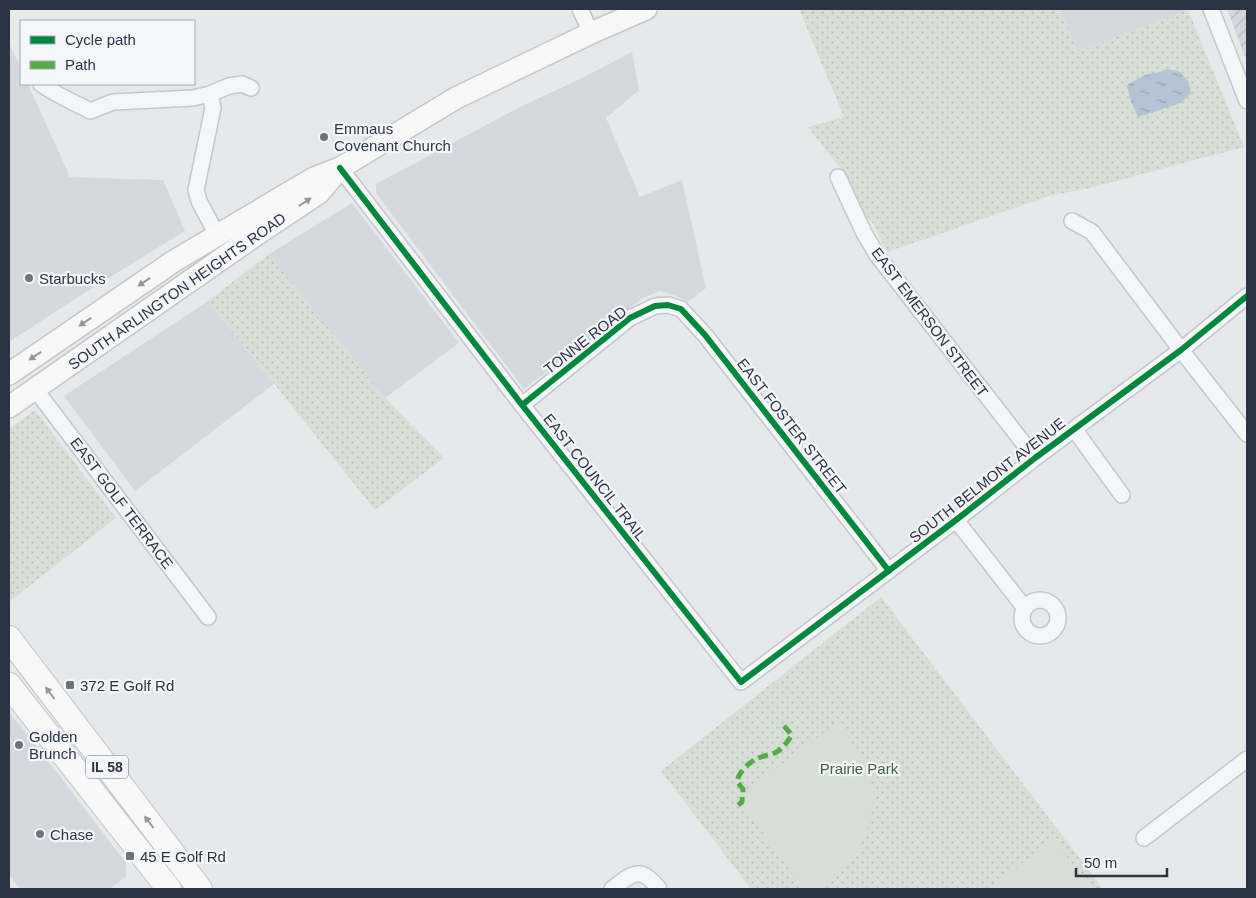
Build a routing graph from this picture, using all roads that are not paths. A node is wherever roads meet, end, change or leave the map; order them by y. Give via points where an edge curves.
1 (580, 9) edge
2 (646, 9) edge
3 (1211, 9) edge
4 (591, 33) junction
5 (43, 85) edge
6 (250, 88) dead end
7 (210, 94) junction
8 (1247, 101) edge
9 (340, 168) junction
10 (838, 177) dead end
11 (1072, 221) dead end
12 (217, 235) junction
13 (1247, 296) edge
14 (668, 305) joint
15 (1181, 350) junction
16 (9, 374) edge
17 (35, 389) junction
18 (522, 405) junction
19 (9, 407) edge
20 (1074, 429) junction
21 (1247, 434) edge
22 (1035, 458) junction
23 (1122, 495) dead end
24 (956, 520) junction
25 (889, 571) junction
26 (1024, 607) dead end
27 (208, 617) dead end
28 (9, 638) edge
29 (741, 682) joint
30 (9, 685) edge
31 (1247, 759) edge
32 (1144, 838) dead end
33 (170, 889) edge
34 (200, 889) edge
35 (612, 889) edge
36 (659, 889) edge

1 - 4 street
2 - 4 main road, SOUTH ARLINGTON HEIGHTS ROAD
3 - 8 street
4 - 9 main road, SOUTH ARLINGTON HEIGHTS ROAD via 456,98
5 - 7 street via 90,111 112,102 193,98
6 - 7 street via 242,84
7 - 12 street via 213,108 196,190
9 - 12 main road, SOUTH ARLINGTON HEIGHTS ROAD via 314,178
17 -> 9 main road, SOUTH ARLINGTON HEIGHTS ROAD via 319,193
9 - 18 street, EAST COUNCIL TRAIL
10 - 22 street, EAST EMERSON STREET via 877,255
11 - 15 street via 1092,232
12 -> 16 main road, SOUTH ARLINGTON HEIGHTS ROAD
13 - 15 street, SOUTH BELMONT AVENUE
14 - 18 street, TONNE ROAD via 655,306 630,318
14 - 25 street, EAST FOSTER STREET via 681,309 705,334
15 - 20 street, SOUTH BELMONT AVENUE
15 - 21 street
17 - 19 main road, SOUTH ARLINGTON HEIGHTS ROAD
17 - 27 street, EAST GOLF TERRACE
18 - 29 street, EAST COUNCIL TRAIL
20 - 22 street, SOUTH BELMONT AVENUE
20 - 23 street
22 - 24 street, SOUTH BELMONT AVENUE
24 - 25 street, SOUTH BELMONT AVENUE
24 - 26 street
25 - 29 street, SOUTH BELMONT AVENUE
34 -> 28 main road, IL 58
30 - 33 main road, IL 58
31 - 32 street
35 - 36 street via 626,878 638,874 651,879

